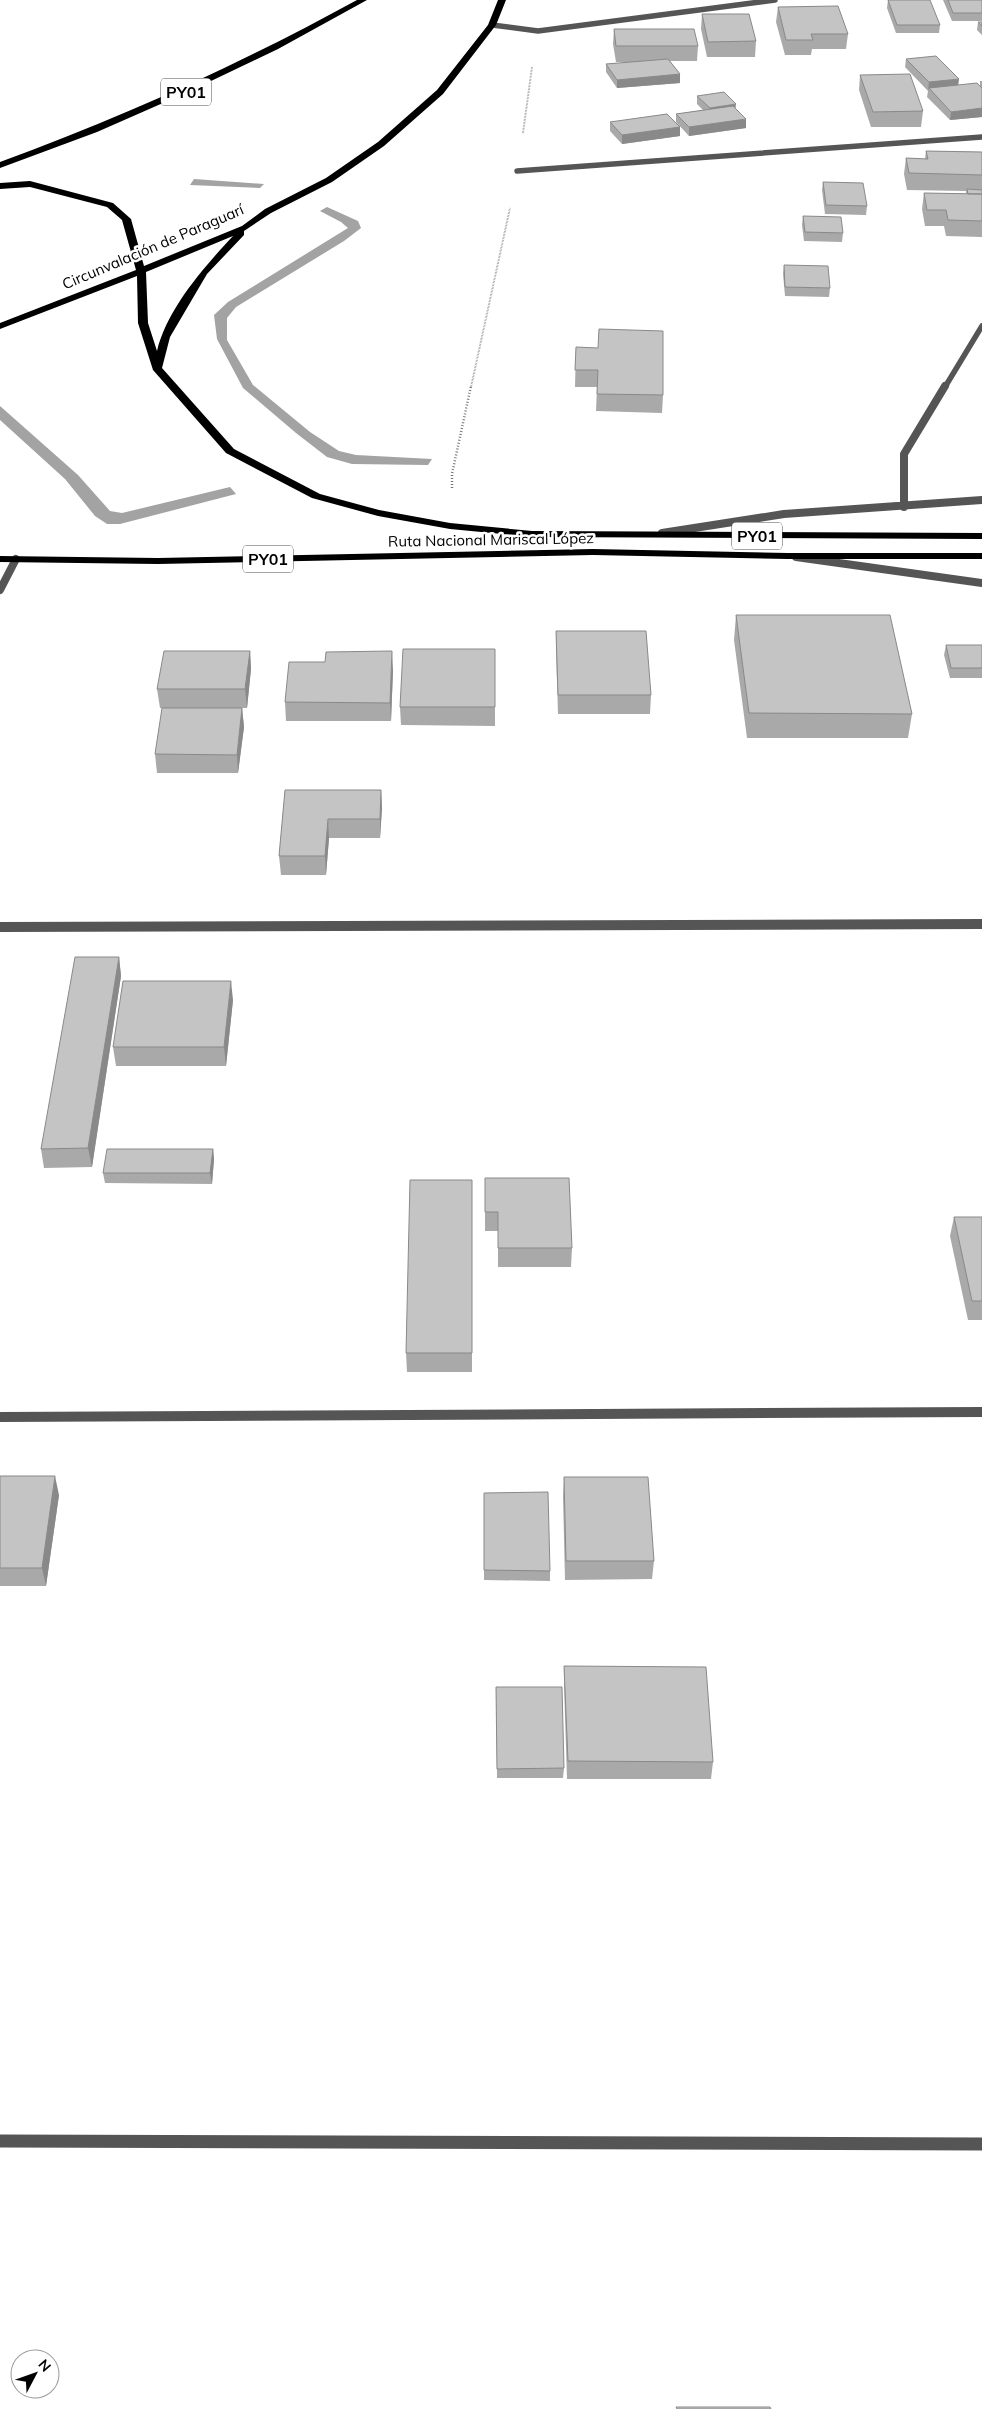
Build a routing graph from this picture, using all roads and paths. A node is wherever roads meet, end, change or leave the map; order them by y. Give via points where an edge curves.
1 (363, 0) edge
2 (502, 0) edge
3 (775, 0) edge
4 (492, 25) junction
5 (538, 31) junction
6 (982, 137) edge
7 (0, 165) edge
8 (517, 171) junction
9 (0, 186) edge
10 (245, 228) junction
11 (141, 271) junction
12 (0, 326) edge
13 (982, 326) edge
14 (157, 368) junction
15 (982, 500) edge
16 (904, 507) junction
17 (450, 526) junction
18 (662, 533) junction
19 (982, 536) edge
20 (788, 556) junction
21 (982, 556) edge
22 (0, 559) edge
23 (16, 560) junction
24 (982, 583) edge
25 (0, 590) edge
26 (982, 924) edge
27 (0, 927) edge
28 (982, 1412) edge
29 (0, 1417) edge
30 (0, 2141) edge
31 (982, 2144) edge

1 - 7 highway, PY01 via 177,96
2 - 4 highway, Circunvalación de Paraguarí
3 - 5 street
4 - 5 street
4 - 10 highway, Circunvalación de Paraguarí via 440,92 381,144 329,180 268,211
5 - 8 path
6 - 8 street
8 - 17 path via 452,474
9 - 11 highway, Ruta Nacional Mariscal López via 30,184 110,205 126,219
10 - 11 highway, Circunvalación de Paraguarí
10 - 14 highway via 203,273 166,337
11 - 12 highway, Circunvalación de Paraguarí
11 - 14 highway, Ruta Nacional Mariscal López / PY01 via 143,323
13 - 16 street via 904,454
14 - 17 highway, Ruta Nacional Mariscal López / PY01 via 230,451 316,496 378,513
15 - 16 street
16 - 18 street via 784,514
17 - 18 highway, Ruta Nacional Mariscal López / PY01 via 532,534
18 - 19 highway, Ruta Nacional Mariscal López / PY01
20 - 21 highway, Ruta Nacional Mariscal López / PY01
20 - 23 highway, Ruta Nacional Mariscal López / PY01 via 593,552 168,561
20 - 24 street
22 - 23 highway, Ruta Nacional Mariscal López / PY01
23 - 25 street
26 - 27 street
28 - 29 street
30 - 31 street

